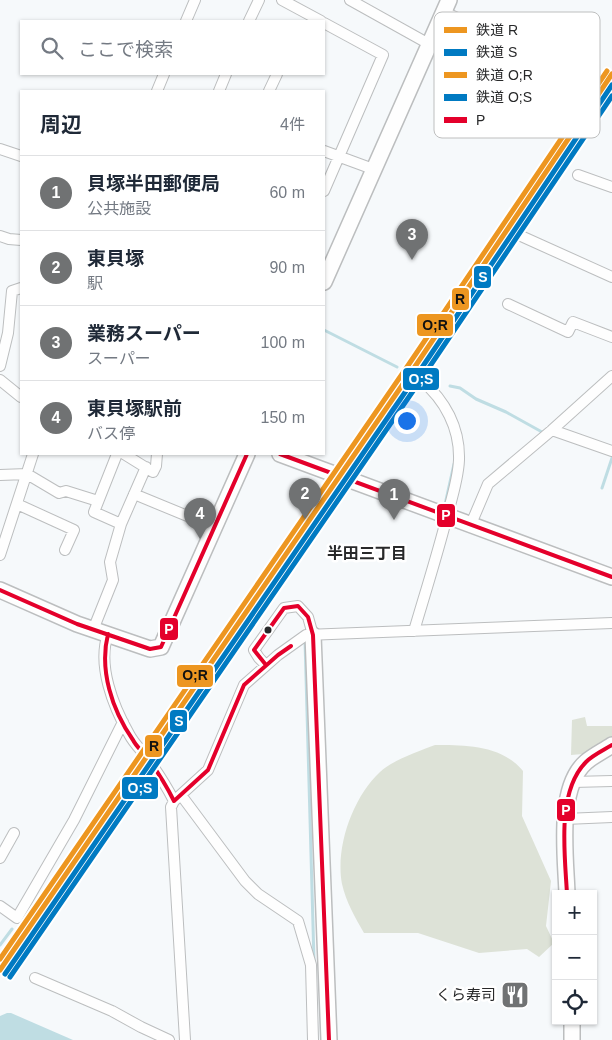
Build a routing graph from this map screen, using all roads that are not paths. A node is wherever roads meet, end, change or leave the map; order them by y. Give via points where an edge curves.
1 (195, 0) edge
2 (259, 0) edge
3 (282, 0) edge
4 (350, 0) edge
5 (446, 6) edge
6 (458, 12) edge
7 (303, 17) edge
8 (186, 20) edge
9 (249, 20) edge
10 (325, 23) edge
11 (434, 33) edge
12 (429, 44) junction
13 (164, 75) edge
14 (226, 75) edge
15 (277, 75) edge
16 (157, 90) edge
17 (219, 90) edge
18 (269, 90) edge
19 (0, 148) edge
20 (325, 151) edge
21 (20, 156) edge
22 (339, 156) junction
23 (373, 169) junction
24 (578, 175) dead end
25 (612, 187) edge
26 (325, 189) edge
27 (0, 236) edge
28 (521, 236) dead end
29 (20, 240) edge
30 (325, 277) edge
31 (612, 277) edge
32 (20, 288) edge
33 (508, 304) dead end
34 (612, 337) edge
35 (0, 366) edge
36 (612, 376) edge
37 (0, 380) edge
38 (421, 380) dead end
39 (20, 395) edge
40 (552, 430) junction
41 (612, 451) edge
42 (33, 455) edge
43 (117, 455) edge
44 (126, 455) edge
45 (157, 455) edge
46 (247, 455) edge
47 (283, 455) edge
48 (146, 467) junction
49 (27, 474) junction
50 (0, 475) edge
51 (134, 494) junction
52 (98, 501) junction
53 (17, 504) junction
54 (447, 515) junction
55 (121, 524) junction
56 (471, 524) junction
57 (214, 527) junction
58 (65, 550) dead end
59 (0, 555) edge
60 (612, 576) edge
61 (0, 590) edge
62 (612, 623) edge
63 (93, 630) junction
64 (414, 631) junction
65 (108, 634) junction
66 (313, 635) junction
67 (266, 665) junction
68 (123, 722) junction
69 (612, 746) edge
70 (612, 781) edge
71 (573, 782) junction
72 (178, 798) junction
73 (612, 817) edge
74 (565, 819) junction
75 (14, 833) dead end
76 (0, 858) edge
77 (568, 890) edge
78 (0, 906) edge
79 (35, 978) dead end
80 (572, 1025) edge
81 (184, 1037) edge
82 (169, 1040) edge
83 (174, 1040) edge
84 (313, 1040) edge
85 (330, 1040) edge
86 (572, 1040) edge

1 - 8 street
2 - 9 street
3 - 7 street
4 - 12 street
5 - 6 street
10 - 22 street via 384,55
11 - 12 street
12 - 23 street
13 - 16 street
14 - 17 street
15 - 18 street
19 - 21 street
20 - 22 street
22 - 23 street
22 - 26 street
23 - 30 street
24 - 25 street
27 - 29 street
28 - 31 street
32 - 35 street via 12,291 8,333
33 - 34 street via 568,332 573,322
36 - 40 street
37 - 39 street
38 - 54 street via 444,404 456,437 458,468
40 - 41 street
40 - 56 street via 488,484
42 - 49 street
43 - 52 street
44 - 48 street
45 - 48 street via 153,472
46 - 57 street
47 - 54 street
48 - 51 street
49 - 50 street
49 - 52 street via 59,493 66,491
49 - 53 street
51 - 55 street
51 - 57 street
52 - 55 street via 94,512
53 - 58 street via 74,530
53 - 59 street
54 - 56 street
54 - 64 street
55 - 63 street via 110,562 113,580
56 - 60 street
57 - 65 street via 161,647 150,649
61 - 63 street
62 - 64 street
63 - 65 street
64 - 66 street
65 - 68 street via 104,644 107,676
66 - 67 street via 306,635
66 - 67 street via 308,617 298,606 284,608 254,650
66 - 85 street
67 - 72 street via 244,685 208,770
68 - 72 street
68 - 78 street via 74,820 18,918
69 - 71 street via 585,763
70 - 71 street
71 - 74 street
72 - 81 street via 171,807
72 - 84 street via 245,881 258,894 298,921 311,964
73 - 74 street
74 - 77 street
75 - 76 street
79 - 82 street
80 - 86 street
81 - 83 street

